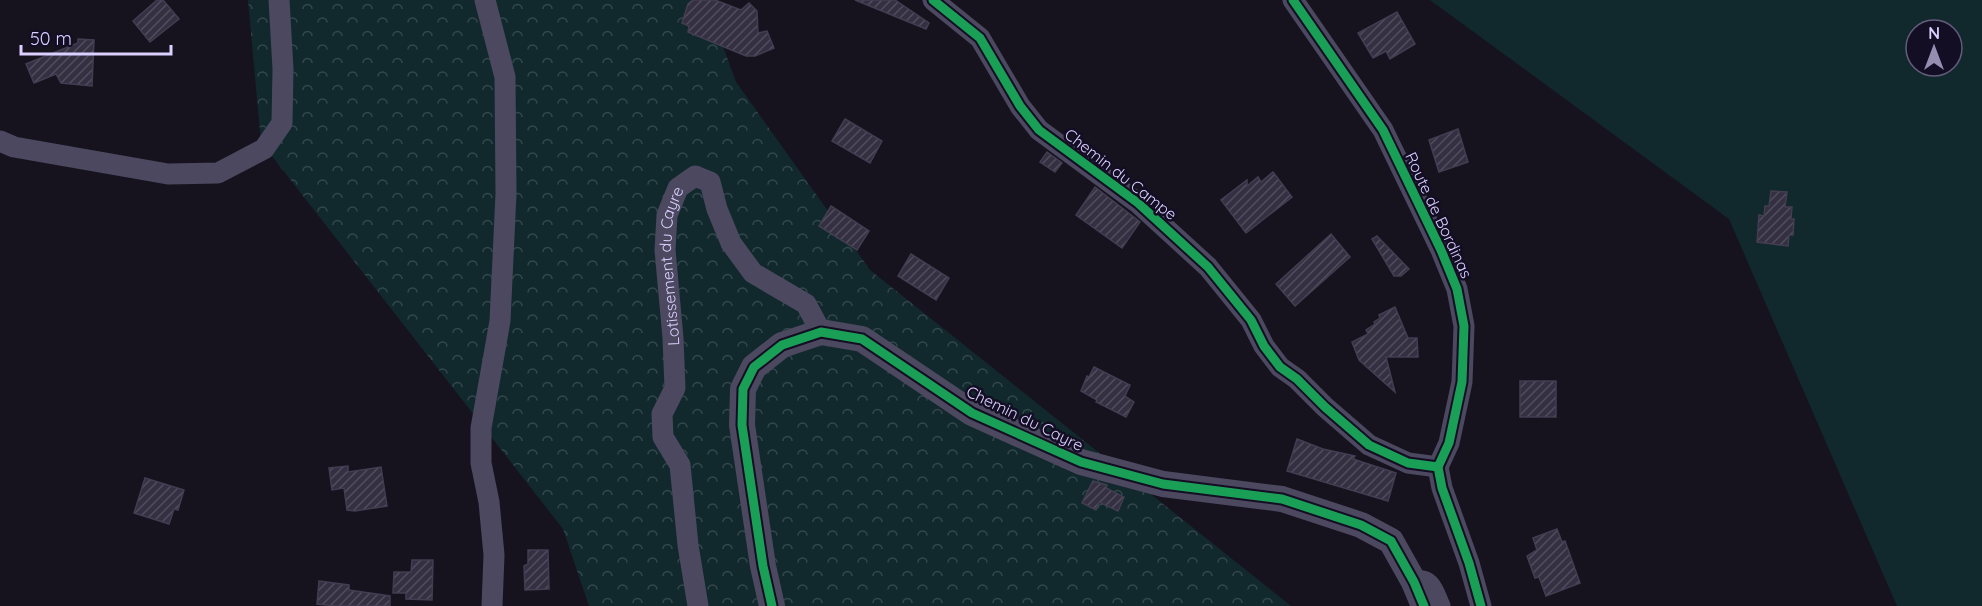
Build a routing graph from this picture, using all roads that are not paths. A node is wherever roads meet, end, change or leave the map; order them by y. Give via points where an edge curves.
1 (279, 0) edge
2 (485, 0) edge
3 (933, 0) edge
4 (1293, 0) edge
5 (0, 141) edge
6 (820, 332) junction
7 (1438, 467) junction
8 (1413, 582) junction
9 (492, 606) edge
10 (698, 606) edge
11 (772, 606) edge
12 (1424, 606) edge
13 (1440, 606) edge
14 (1481, 606) edge

1 - 5 street via 282,123 264,149 218,173 168,174 14,147
2 - 9 street via 505,77 506,194 500,321 481,428 481,463 494,555
3 - 7 street, Chemin du Campe via 980,38 1020,106 1039,130 1138,203 1208,267 1251,320 1280,367 1369,444 1408,463
4 - 7 street, Route de Bordinas via 1383,130 1457,289 1464,327 1462,382 1449,443
6 - 8 street, Chemin du Cayre via 862,339 972,413 1081,462 1163,484 1282,499 1361,525 1391,542
6 - 10 street, Lotissement du Cayre via 806,304 753,273 731,243 710,182 695,176 678,188 667,216 664,250 675,388 662,414 663,437 680,465
6 - 11 street, Chemin du Cayre via 782,345 754,367 743,389 742,425
7 - 14 street
8 - 12 street, Chemin du Cayre
8 - 13 street via 1428,582

